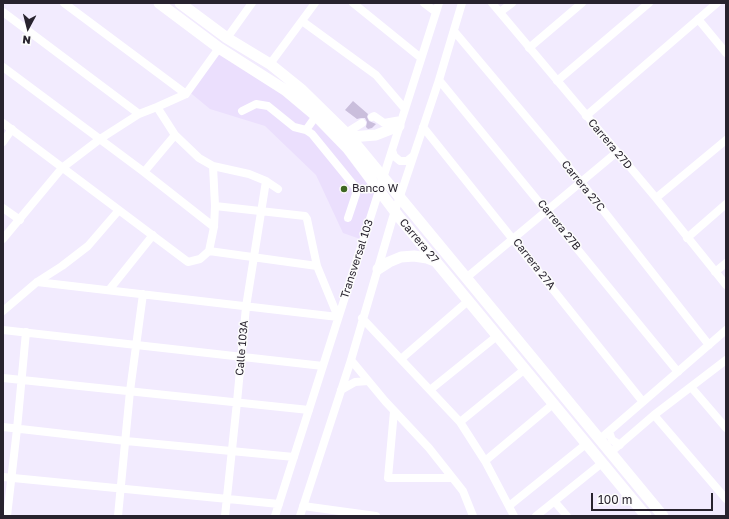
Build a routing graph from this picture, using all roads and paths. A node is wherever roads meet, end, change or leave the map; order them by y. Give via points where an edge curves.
1 (64, 3) edge
2 (159, 3) edge
3 (180, 3) edge
4 (252, 3) edge
5 (315, 3) edge
6 (352, 3) edge
7 (424, 3) edge
8 (439, 3) edge
9 (462, 3) edge
10 (492, 3) edge
11 (512, 3) edge
12 (582, 3) edge
13 (649, 3) edge
14 (717, 3) edge
15 (3, 12) edge
16 (436, 12) junction
17 (500, 12) junction
18 (698, 19) junction
19 (302, 21) junction
20 (454, 31) junction
21 (227, 38) junction
22 (219, 48) junction
23 (529, 48) junction
24 (726, 53) edge
25 (421, 58) junction
26 (270, 64) junction
27 (3, 67) edge
28 (439, 80) junction
29 (557, 81) junction
30 (186, 94) junction
31 (157, 108) junction
32 (405, 108) junction
33 (242, 111) dead end
34 (139, 114) junction
35 (316, 116) junction
36 (586, 116) junction
37 (372, 117) dead end
38 (3, 123) edge
39 (362, 123) dead end
40 (400, 123) junction
41 (423, 127) junction
42 (12, 130) junction
43 (306, 130) junction
44 (175, 135) junction
45 (348, 135) junction
46 (100, 139) junction
47 (726, 140) edge
48 (3, 142) edge
49 (392, 149) junction
50 (617, 152) junction
51 (414, 154) junction
52 (213, 166) junction
53 (62, 168) junction
54 (144, 172) junction
55 (383, 177) junction
56 (266, 181) junction
57 (580, 182) junction
58 (278, 189) dead end
59 (379, 190) junction
60 (400, 198) junction
61 (656, 198) junction
62 (726, 204) edge
63 (215, 206) junction
64 (3, 208) edge
65 (118, 210) junction
66 (546, 210) junction
67 (260, 211) junction
68 (395, 212) junction
69 (348, 218) dead end
70 (20, 220) junction
71 (214, 227) junction
72 (153, 235) junction
73 (513, 238) junction
74 (687, 238) junction
75 (3, 239) edge
76 (209, 251) junction
77 (253, 257) junction
78 (435, 261) junction
79 (726, 263) edge
80 (317, 266) junction
81 (378, 269) junction
82 (715, 272) junction
83 (466, 278) junction
84 (37, 282) junction
85 (726, 285) edge
86 (109, 290) junction
87 (143, 294) junction
88 (468, 301) junction
89 (246, 307) junction
90 (3, 311) edge
91 (338, 318) junction
92 (362, 318) junction
93 (3, 330) edge
94 (726, 330) edge
95 (26, 332) junction
96 (497, 336) junction
97 (709, 344) junction
98 (136, 346) junction
99 (241, 357) junction
100 (401, 359) junction
101 (351, 360) junction
102 (726, 361) edge
103 (323, 366) junction
104 (525, 369) junction
105 (678, 372) junction
106 (3, 378) edge
107 (22, 380) junction
108 (368, 381) junction
109 (691, 387) junction
110 (341, 390) junction
111 (430, 390) junction
112 (130, 391) junction
113 (237, 402) junction
114 (643, 402) junction
115 (553, 404) junction
116 (309, 410) junction
117 (394, 411) junction
118 (654, 415) junction
119 (460, 422) junction
120 (3, 427) edge
121 (726, 428) edge
122 (17, 429) junction
123 (609, 432) junction
124 (600, 439) junction
125 (126, 441) junction
126 (586, 444) junction
127 (620, 445) junction
128 (232, 451) junction
129 (611, 452) junction
130 (294, 457) junction
131 (485, 461) junction
132 (602, 463) junction
133 (7, 477) edge
134 (452, 478) junction
135 (121, 489) junction
136 (227, 499) junction
137 (726, 499) edge
138 (555, 502) junction
139 (279, 504) junction
140 (303, 506) junction
141 (509, 506) junction
142 (341, 514) edge
143 (7, 516) edge
144 (118, 516) edge
145 (225, 516) edge
146 (275, 516) edge
147 (300, 516) edge
148 (376, 516) edge
149 (473, 516) edge
150 (514, 516) edge
151 (536, 516) edge
152 (567, 516) edge
153 (646, 516) edge
154 (663, 516) edge

1 - 30 street
2 - 22 main road, Carrera 27
3 - 21 main road, Carrera 27
4 - 21 street
5 - 19 street
6 - 25 street
7 - 16 street
8 - 16 street, Transversal 103
9 - 20 street, Transversal 103
10 - 17 street, Carrera 27D
11 - 17 street
12 - 23 street
13 - 29 street
14 - 18 street
15 - 34 street
16 - 25 street, Transversal 103
17 - 23 street, Carrera 27D
18 - 24 street
18 - 36 street
19 - 26 street
19 - 32 street via 376,75
20 - 28 street, Transversal 103
20 - 57 street, Carrera 27C
21 - 26 main road, Carrera 27
22 - 30 street
22 - 35 main road, Carrera 27 via 285,90
23 - 29 street, Carrera 27D
25 - 32 street, Transversal 103
26 - 45 main road, Carrera 27 via 301,89
27 - 46 street
28 - 41 street, Transversal 103
28 - 66 street, Carrera 27B
29 - 36 street, Carrera 27D
30 - 31 street
31 - 34 street
31 - 44 street
32 - 40 street, Transversal 103
33 - 43 street via 256,104 268,106 294,127
34 - 46 street
35 - 43 street
35 - 59 main road, Carrera 27 via 348,149
36 - 50 street, Carrera 27D
37 - 40 street via 384,123
38 - 42 street
39 - 45 street
40 - 45 main road via 376,135
40 - 49 street, Transversal 103
41 - 51 street, Transversal 103
41 - 73 street, Carrera 27A
42 - 48 street
42 - 53 street
43 - 69 street via 356,188
44 - 52 street via 199,158
44 - 54 street
45 - 55 main road, Carrera 27
46 - 53 street
46 - 54 street
47 - 61 street
49 - 51 street via 394,156 400,161 405,162
49 - 55 street, Transversal 103
50 - 57 street
50 - 61 street, Carrera 27D
51 - 60 street, Transversal 103
52 - 56 street via 249,174
52 - 63 street
53 - 65 street
53 - 70 street
54 - 71 street
55 - 59 street, Transversal 103
55 - 60 main road, Carrera 27
56 - 58 street
56 - 67 street, Calle 103A
57 - 66 street
57 - 97 street, Carrera 27C
59 - 68 main road, Carrera 27
59 - 91 street, Transversal 103
60 - 68 street, Transversal 103
60 - 83 main road, Carrera 27
61 - 74 street, Carrera 27D
62 - 74 street
63 - 67 street
63 - 71 street
64 - 70 street
65 - 72 street
65 - 84 street via 88,246
66 - 73 street
66 - 105 street, Carrera 27B
67 - 77 street, Calle 103A
67 - 80 street via 305,216
68 - 78 main road, Carrera 27
68 - 81 street, Transversal 103
70 - 75 street
71 - 76 street
72 - 76 street via 188,262 200,260
72 - 86 street
73 - 83 street
73 - 114 street, Carrera 27A
74 - 82 street, Carrera 27D
76 - 77 street
77 - 80 street
77 - 89 street, Calle 103A
78 - 81 main road via 414,256 401,257
78 - 88 main road, Carrera 27
79 - 82 street
80 - 91 street
81 - 92 street, Transversal 103
82 - 85 street, Carrera 27D
83 - 124 main road, Carrera 27
84 - 86 street
84 - 90 street
86 - 87 street
87 - 89 street
87 - 98 street
88 - 96 main road, Carrera 27
88 - 100 street
89 - 91 street
89 - 99 street, Calle 103A
91 - 103 street, Transversal 103
92 - 100 street
92 - 101 street, Transversal 103
93 - 95 street
94 - 97 street
95 - 98 street
95 - 107 street
96 - 104 main road, Carrera 27
96 - 111 street
97 - 105 street
98 - 99 street
98 - 112 street
99 - 103 street
99 - 113 street, Calle 103A
100 - 111 street
101 - 108 street
101 - 110 street, Transversal 103
102 - 109 street
103 - 116 street, Transversal 103
104 - 115 main road, Carrera 27
104 - 119 street
105 - 114 street
106 - 107 street
107 - 112 street
107 - 122 street
108 - 110 street via 355,382
108 - 117 street
109 - 118 street
109 - 121 street
110 - 140 street, Transversal 103
111 - 119 street
112 - 113 street
112 - 125 street
113 - 116 street
113 - 128 street, Calle 103A
114 - 123 street
115 - 126 main road, Carrera 27
115 - 131 street
116 - 130 street, Transversal 103
117 - 134 street via 429,448
117 - 134 street via 388,478
118 - 127 street
118 - 137 street
119 - 131 street
120 - 122 street
122 - 125 street
122 - 133 street
123 - 124 street
123 - 127 street via 612,440
124 - 129 main road, Carrera 27
125 - 128 street
125 - 135 street
126 - 132 main road, Carrera 27
126 - 141 street
127 - 129 street
128 - 130 street
128 - 136 street, Calle 103A
129 - 154 main road, Carrera 27
130 - 139 street, Transversal 103
131 - 141 street
132 - 138 street
132 - 153 main road, Carrera 27
133 - 135 street
133 - 143 street
134 - 149 street via 463,491
135 - 136 street
135 - 144 street
136 - 139 street
136 - 145 street, Calle 103A
138 - 151 street
138 - 152 street
139 - 146 street, Transversal 103
140 - 142 street
140 - 147 street, Transversal 103
141 - 150 street
142 - 148 street

